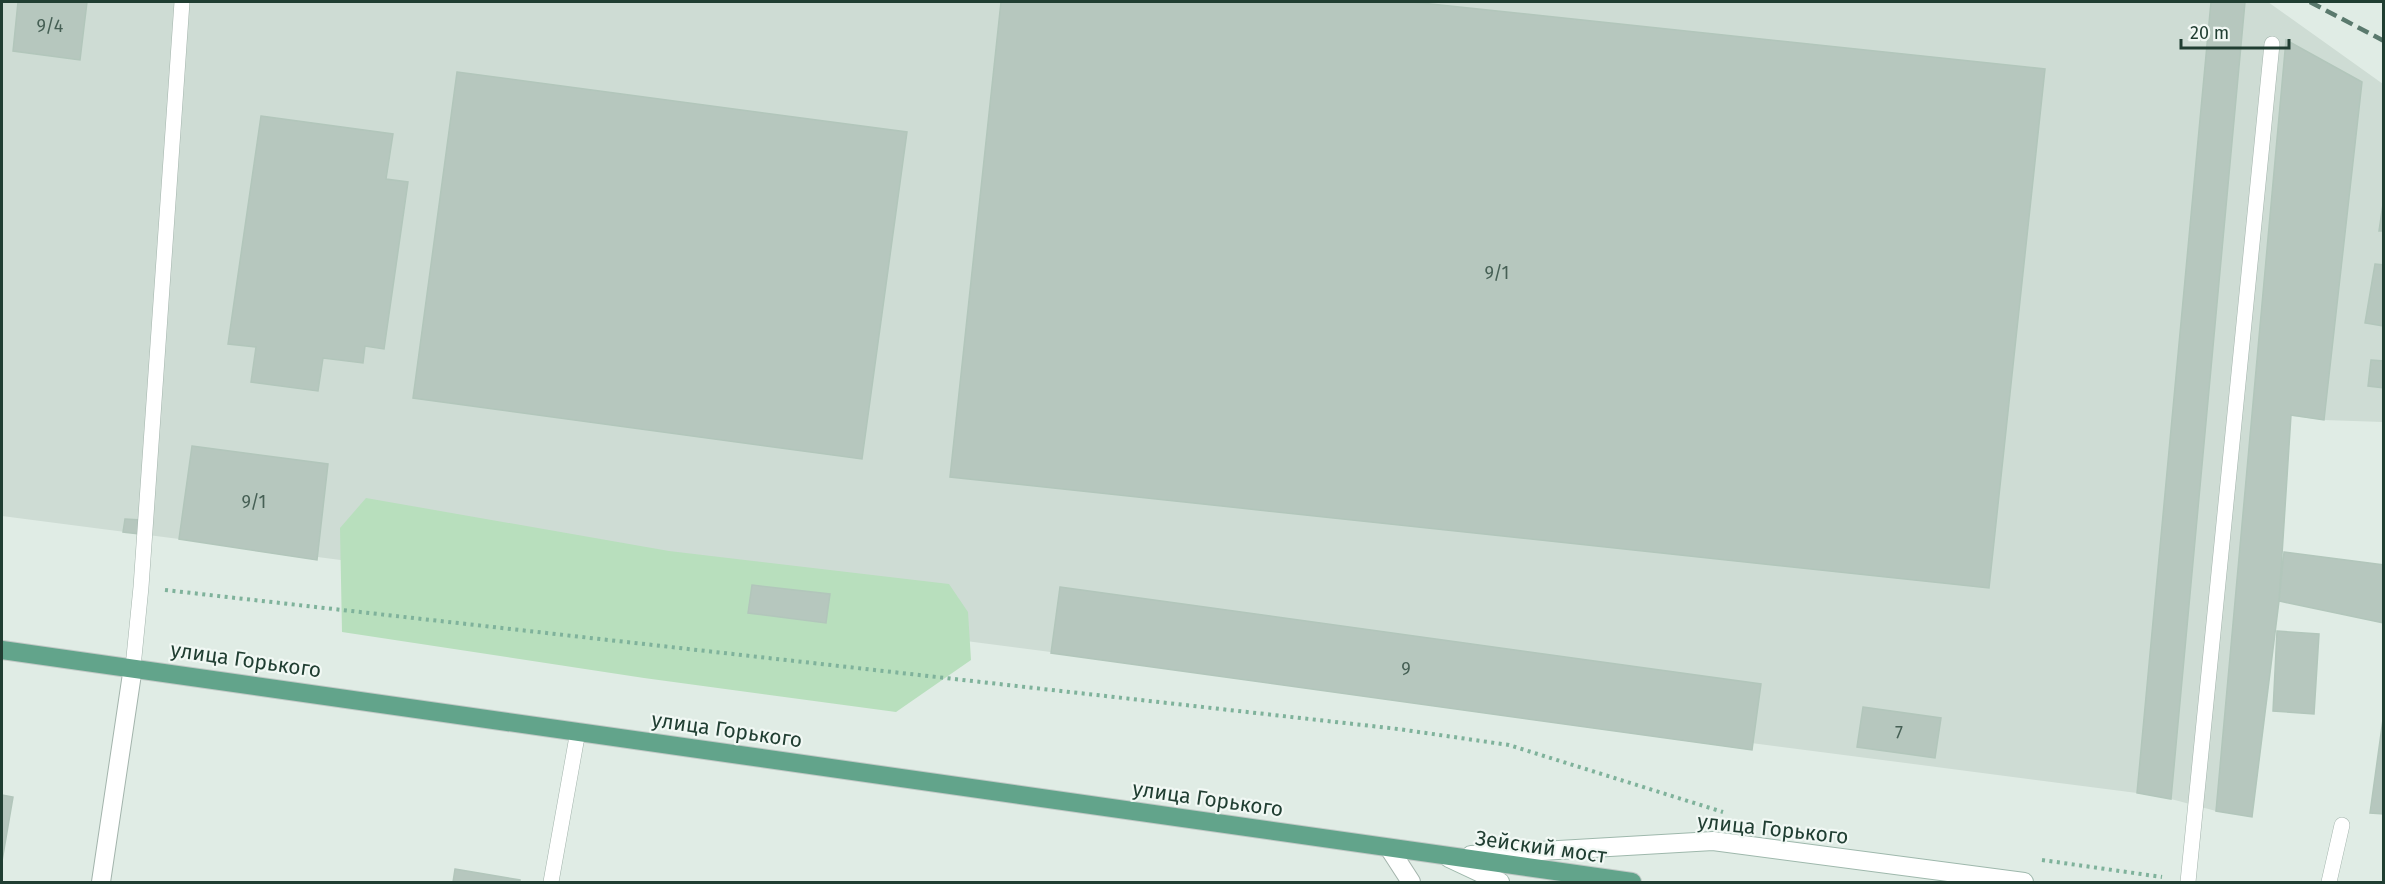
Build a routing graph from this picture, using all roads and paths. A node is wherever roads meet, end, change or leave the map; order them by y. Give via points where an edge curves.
1 (182, 2) edge
2 (2272, 44) dead end
3 (141, 587) junction
4 (2, 650) edge
5 (133, 667) junction
6 (578, 731) junction
7 (1735, 814) dead end
8 (2342, 825) dead end
9 (1389, 848) junction
10 (1445, 856) junction
11 (2037, 859) dead end
12 (101, 882) edge
13 (551, 882) edge
14 (1411, 882) edge
15 (1500, 882) edge
16 (1632, 882) edge
17 (2024, 882) edge
18 (2188, 882) edge
19 (2329, 882) edge

1 - 3 lane
2 - 18 lane
3 - 5 lane
3 - 7 path via 1398,729 1509,745
4 - 5 main road, улица Горького
5 - 6 main road, улица Горького
5 - 12 main road
6 - 9 main road, улица Горького
6 - 13 lane
8 - 19 lane
9 - 10 main road, улица Горького
9 - 14 main road
10 - 15 main road, улица Горького
10 - 16 main road, Зейский мост
10 - 17 main road, улица Горького via 1713,841
11 - 18 path

